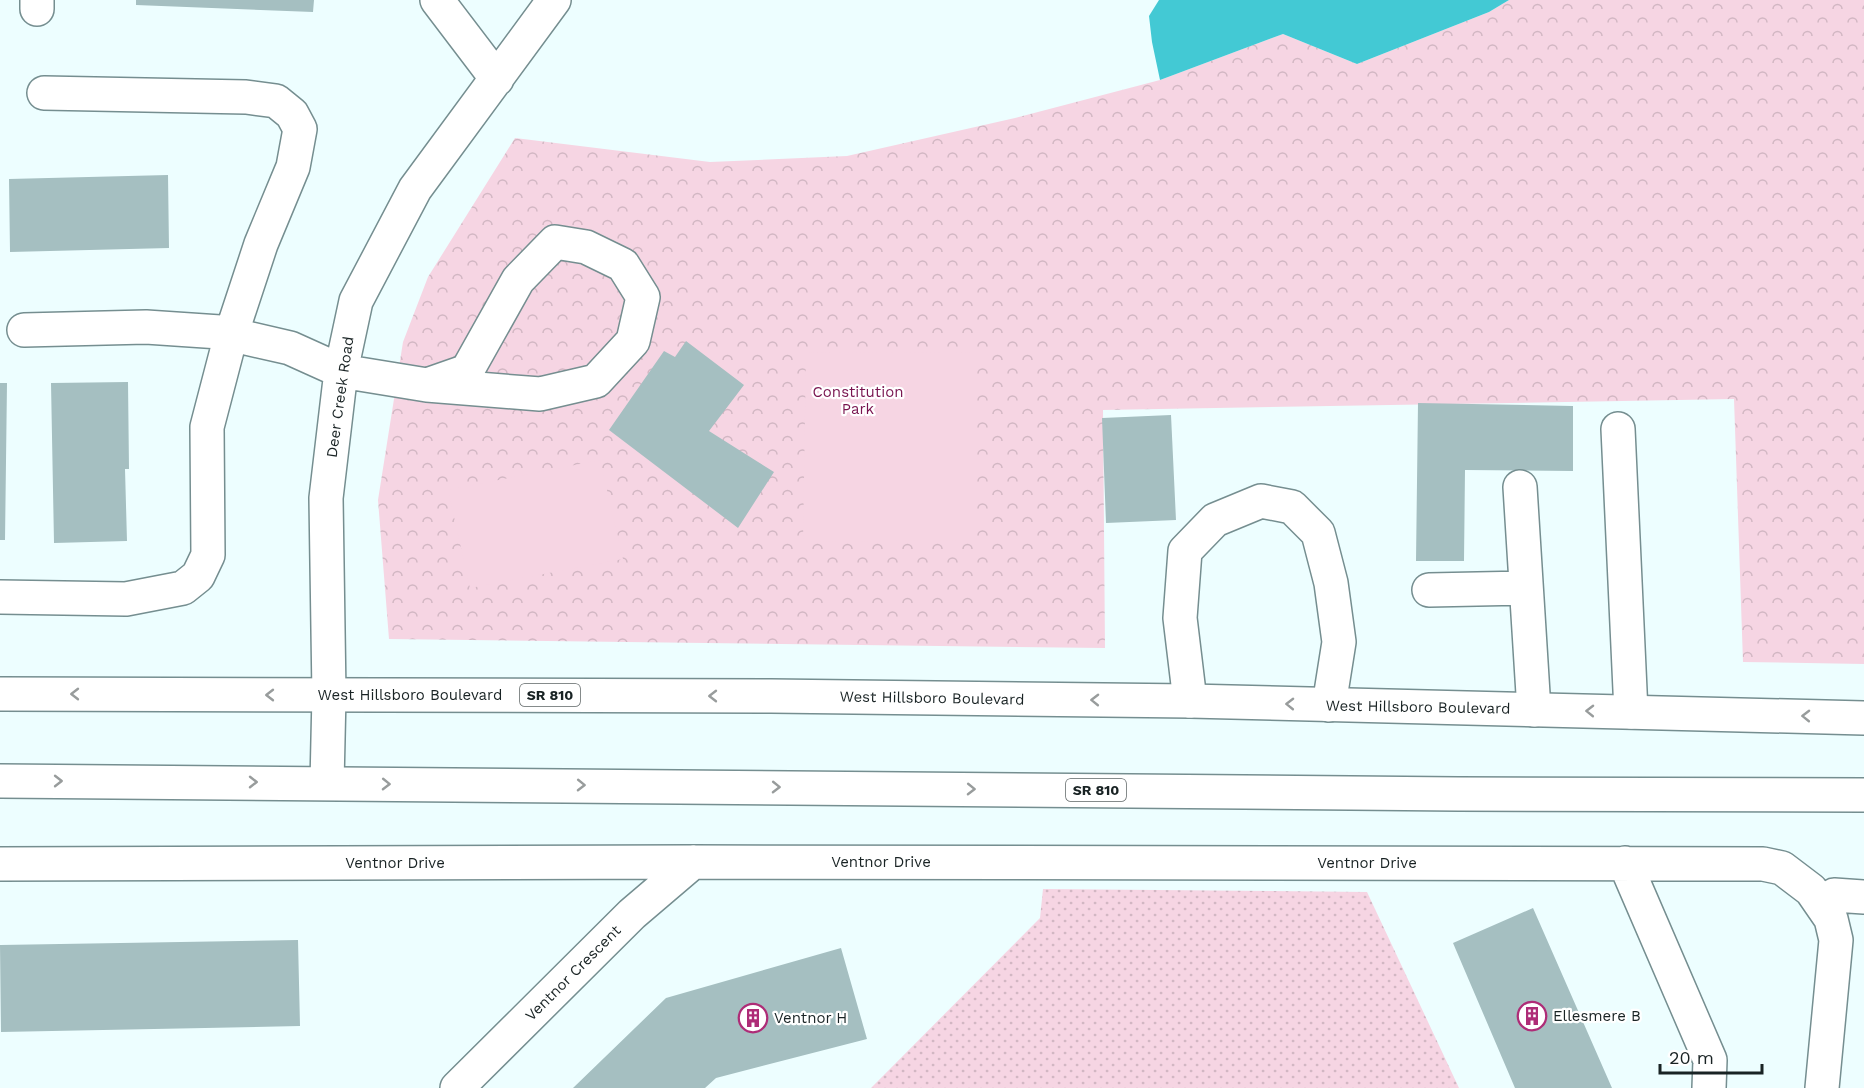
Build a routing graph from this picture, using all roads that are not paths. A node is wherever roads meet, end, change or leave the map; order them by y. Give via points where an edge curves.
1 (437, 0) edge
2 (554, 0) edge
3 (497, 79) junction
4 (44, 93) dead end
5 (24, 330) dead end
6 (231, 335) junction
7 (341, 371) junction
8 (427, 385) junction
9 (1618, 429) dead end
10 (1520, 487) dead end
11 (1526, 588) junction
12 (1429, 590) dead end
13 (0, 597) edge
14 (0, 694) edge
15 (329, 695) junction
16 (1190, 701) junction
17 (1329, 705) junction
18 (1534, 710) junction
19 (1630, 712) junction
20 (1864, 718) edge
21 (0, 781) edge
22 (327, 783) junction
23 (1864, 795) edge
24 (693, 862) junction
25 (1625, 863) junction
26 (0, 864) edge
27 (1864, 897) edge
28 (1821, 904) junction
29 (457, 1088) edge
30 (1709, 1088) edge
31 (1822, 1088) edge

1 - 3 street
2 - 3 street, Deer Creek Road
3 - 7 street, Deer Creek Road via 415,189 356,301
4 - 6 street via 246,97 276,101 292,114 300,129 293,167 261,244
5 - 6 street via 146,327
6 - 7 street via 290,348
6 - 13 street via 207,427 208,555 198,576 183,588 126,598
7 - 8 street
7 - 15 street, Deer Creek Road via 326,498
8 - 8 street via 466,371 518,280 555,242 586,247 623,265 644,297 633,341 596,381 540,394
9 - 19 street
10 - 11 street
11 - 12 street
11 - 18 street
15 -> 14 street, West Hillsboro Boulevard / SR 810
16 -> 15 street, West Hillsboro Boulevard / SR 810
15 - 22 street, Deer Creek Road
17 -> 16 street, West Hillsboro Boulevard / SR 810
16 - 17 street via 1180,618 1185,551 1215,520 1261,501 1293,507 1318,533 1331,583 1338,642
17 - 18 street, West Hillsboro Boulevard / SR 810
19 -> 18 street, West Hillsboro Boulevard / SR 810
20 -> 19 street, West Hillsboro Boulevard / SR 810
21 -> 22 street, SR 810
22 -> 23 street, SR 810
24 - 25 street, Ventnor Drive
24 - 26 street, Ventnor Drive
24 - 29 street, Ventnor Crescent via 632,914
25 - 28 street, Ventnor Drive via 1762,864 1782,868 1811,890
25 - 30 street via 1710,1060
27 - 28 street via 1834,895
28 - 31 street, Ventnor Drive via 1831,919 1836,940

